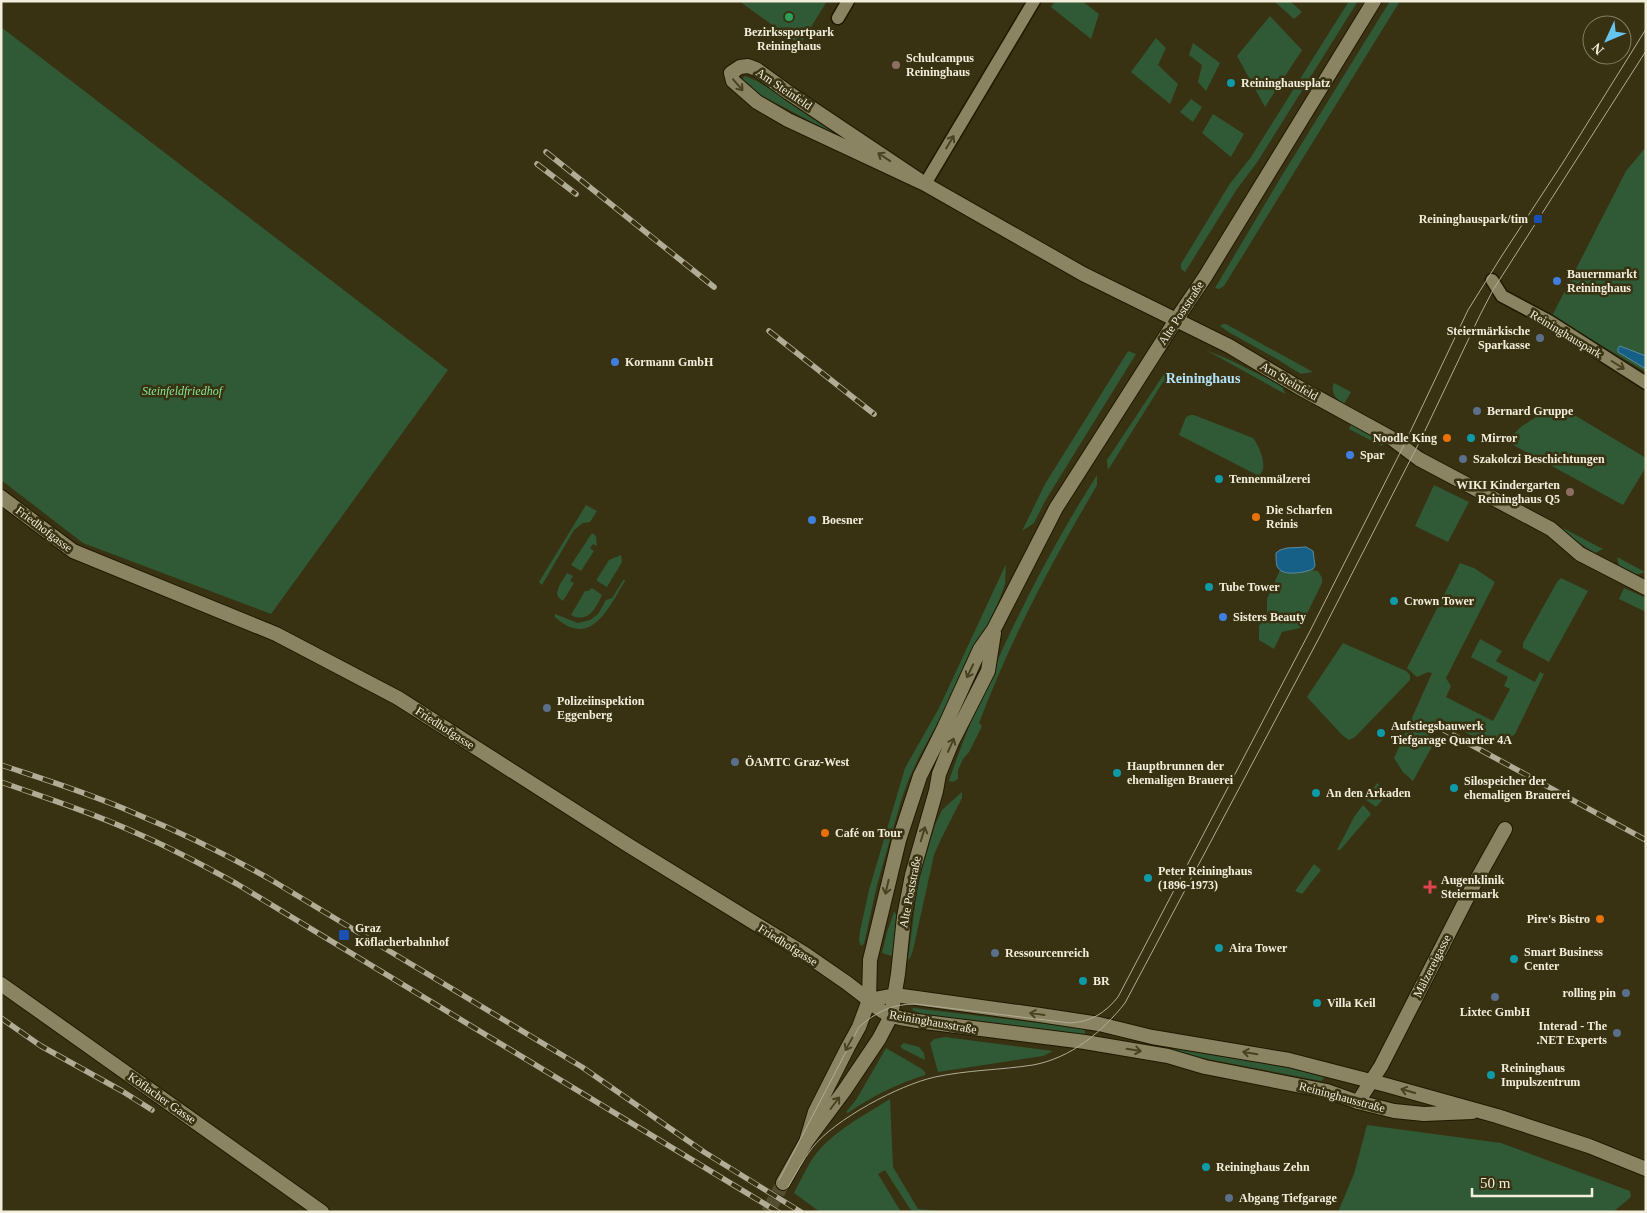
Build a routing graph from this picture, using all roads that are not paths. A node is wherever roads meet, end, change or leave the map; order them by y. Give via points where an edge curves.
1 (848, 1) edge
2 (1034, 1) edge
3 (1374, 1) edge
4 (838, 18) dead end
5 (925, 184) junction
6 (1492, 280) dead end
7 (1176, 320) junction
8 (1646, 383) edge
9 (1, 497) edge
10 (1646, 588) edge
11 (994, 629) junction
12 (1505, 829) dead end
13 (1, 984) edge
14 (895, 995) junction
15 (869, 1000) junction
16 (890, 1016) junction
17 (1099, 1024) junction
18 (1085, 1042) junction
19 (1372, 1082) junction
20 (1358, 1102) junction
21 (1482, 1112) junction
22 (806, 1142) junction
23 (1646, 1169) edge
24 (783, 1183) tunnel mouth
25 (322, 1212) edge

1 - 4 street
5 -> 2 street
3 - 7 main road, Alte Poststraße
5 -> 5 main road, Am Steinfeld via 756,69 740,66 732,72 733,81 757,102 788,120
5 - 7 main road, Am Steinfeld via 1083,274
6 -> 8 street, Reininghauspark via 1502,296 1549,321
7 - 10 main road, Am Steinfeld via 1229,346 1391,438 1419,459 1551,529 1580,554
7 - 11 main road, Alte Poststraße via 1056,508
9 - 15 main road, Friedhofgasse via 73,551 276,634 398,698 805,954
14 -> 11 main road, Alte Poststraße via 912,875 939,774 988,671
11 -> 15 main road, Alte Poststraße via 980,649 909,806 870,960
12 - 19 main road, Mälzereigasse
13 - 25 main road, Köflacher Gasse
14 - 15 main road, Reininghausstraße
14 - 16 main road, Alte Poststraße
17 -> 14 main road, Reininghausstraße
15 - 16 main road, Reininghausstraße via 879,1011
15 -> 22 main road, Alte Poststraße via 859,1027 815,1112
16 - 18 main road, Reininghausstraße
22 -> 16 main road, Alte Poststraße via 844,1091
17 - 18 main road
19 -> 17 main road, Reininghausstraße via 1289,1060 1152,1037
18 -> 20 main road, Reininghausstraße via 1168,1056 1205,1067 1327,1091
19 - 20 main road, Mälzereigasse
21 -> 19 main road, Reininghausstraße
20 - 21 main road, Reininghausstraße via 1424,1114
21 - 23 main road, Reininghausstraße via 1589,1146
22 - 24 main road, Alte Poststraße

